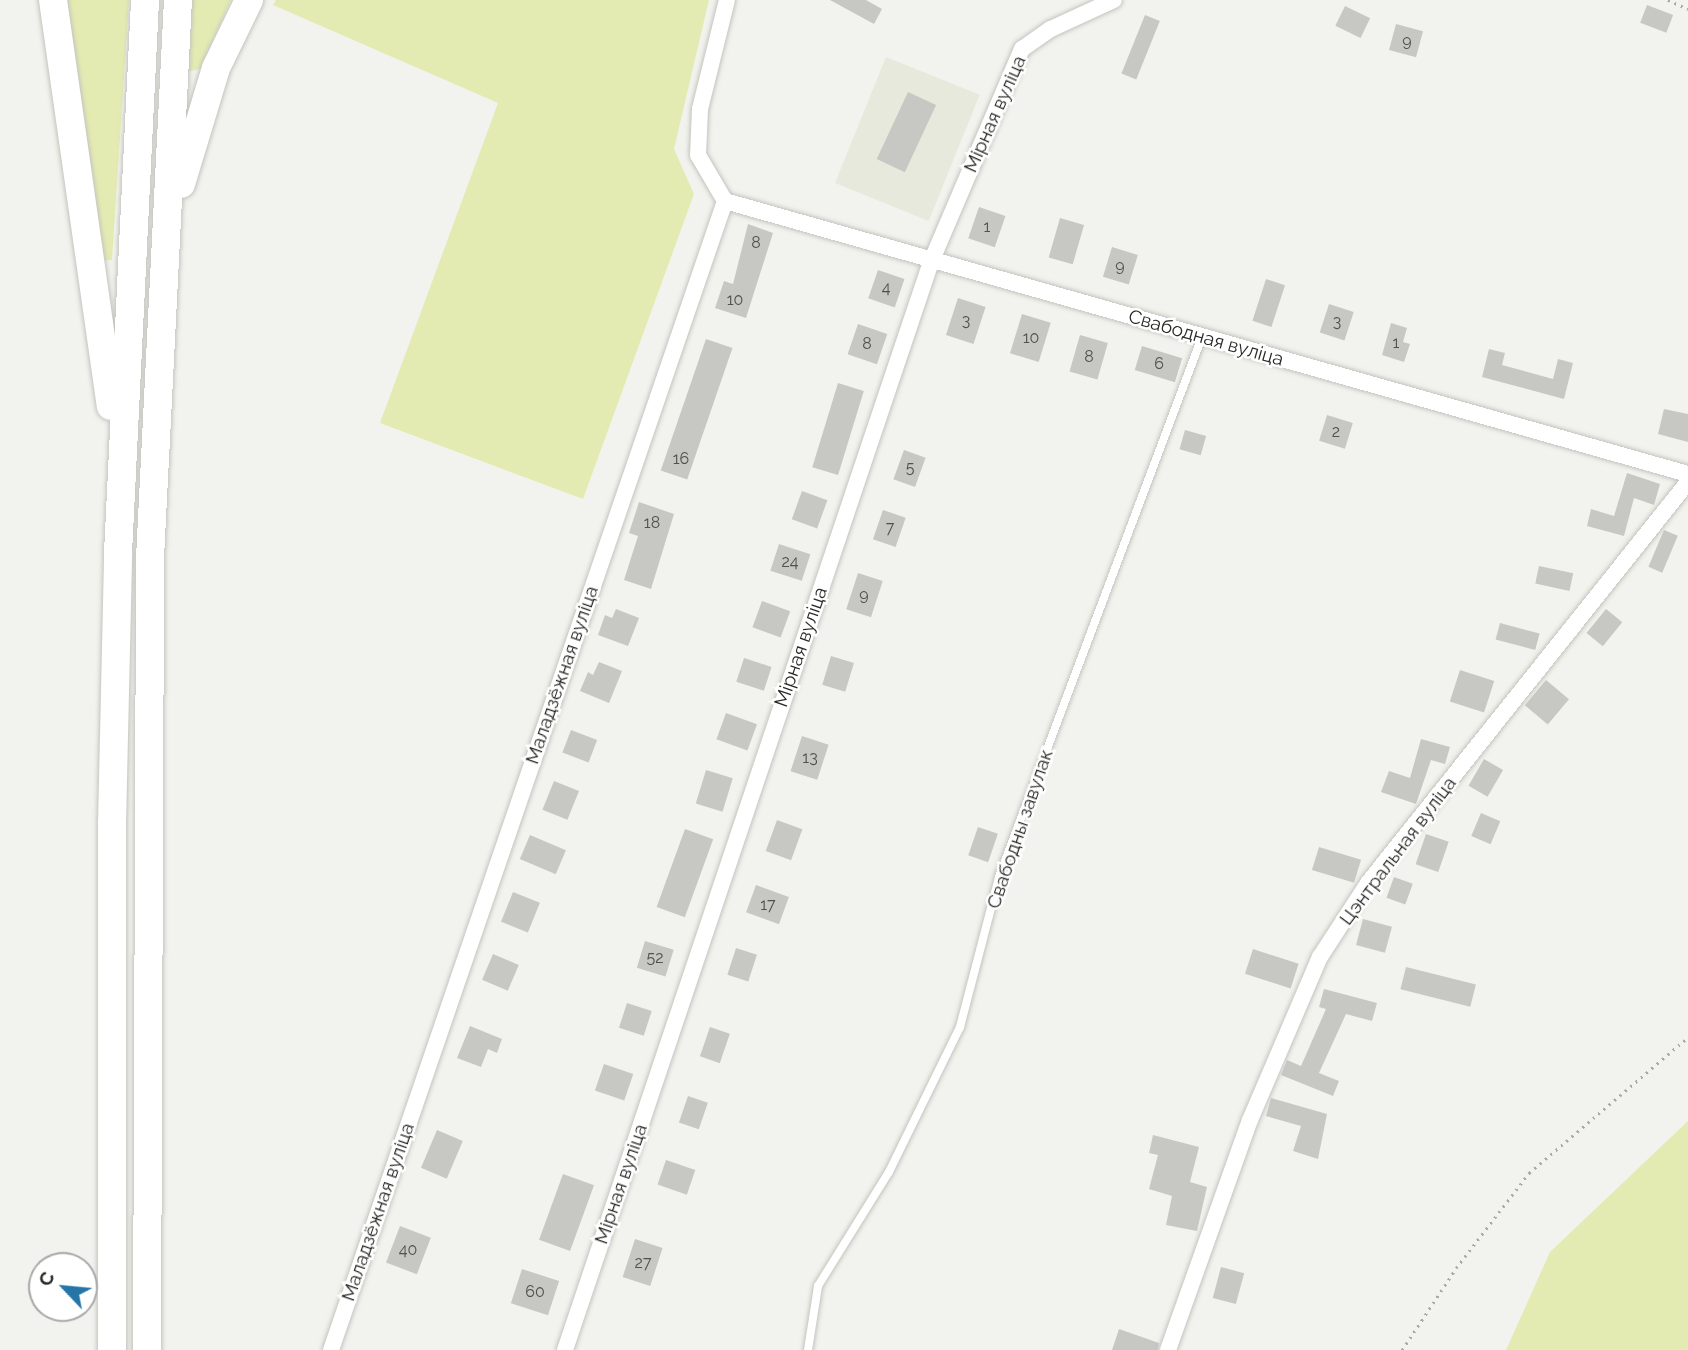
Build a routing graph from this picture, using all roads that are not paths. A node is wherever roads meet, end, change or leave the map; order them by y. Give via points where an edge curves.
1 (52, 0) edge
2 (145, 0) edge
3 (178, 0) edge
4 (249, 0) edge
5 (727, 0) edge
6 (1114, 0) edge
7 (725, 201) junction
8 (931, 262) junction
9 (163, 266) junction
10 (1202, 337) junction
11 (120, 469) junction
12 (1688, 474) edge
13 (1688, 482) edge
14 (112, 1350) edge
15 (147, 1350) edge
16 (331, 1350) edge
17 (565, 1350) edge
18 (808, 1350) edge
19 (1168, 1350) edge

1 - 11 highway
2 - 11 highway
3 - 9 highway
4 - 9 highway via 198,117
5 - 7 street via 700,109 698,155
6 - 8 street, Мірная вуліца via 1051,29 1023,49
7 - 8 street, Свабодная вуліца
7 - 16 street, Маладзёжная вуліца
8 - 10 street, Свабодная вуліца
8 - 17 street, Мірная вуліца
9 - 15 highway via 150,558
10 - 12 street, Свабодная вуліца
10 - 18 lane, Свабодны завулак via 999,877 960,1027 889,1172 818,1286
11 - 14 highway via 112,824
13 - 19 street, Цэнтральная вуліца via 1368,883 1320,957 1259,1095

